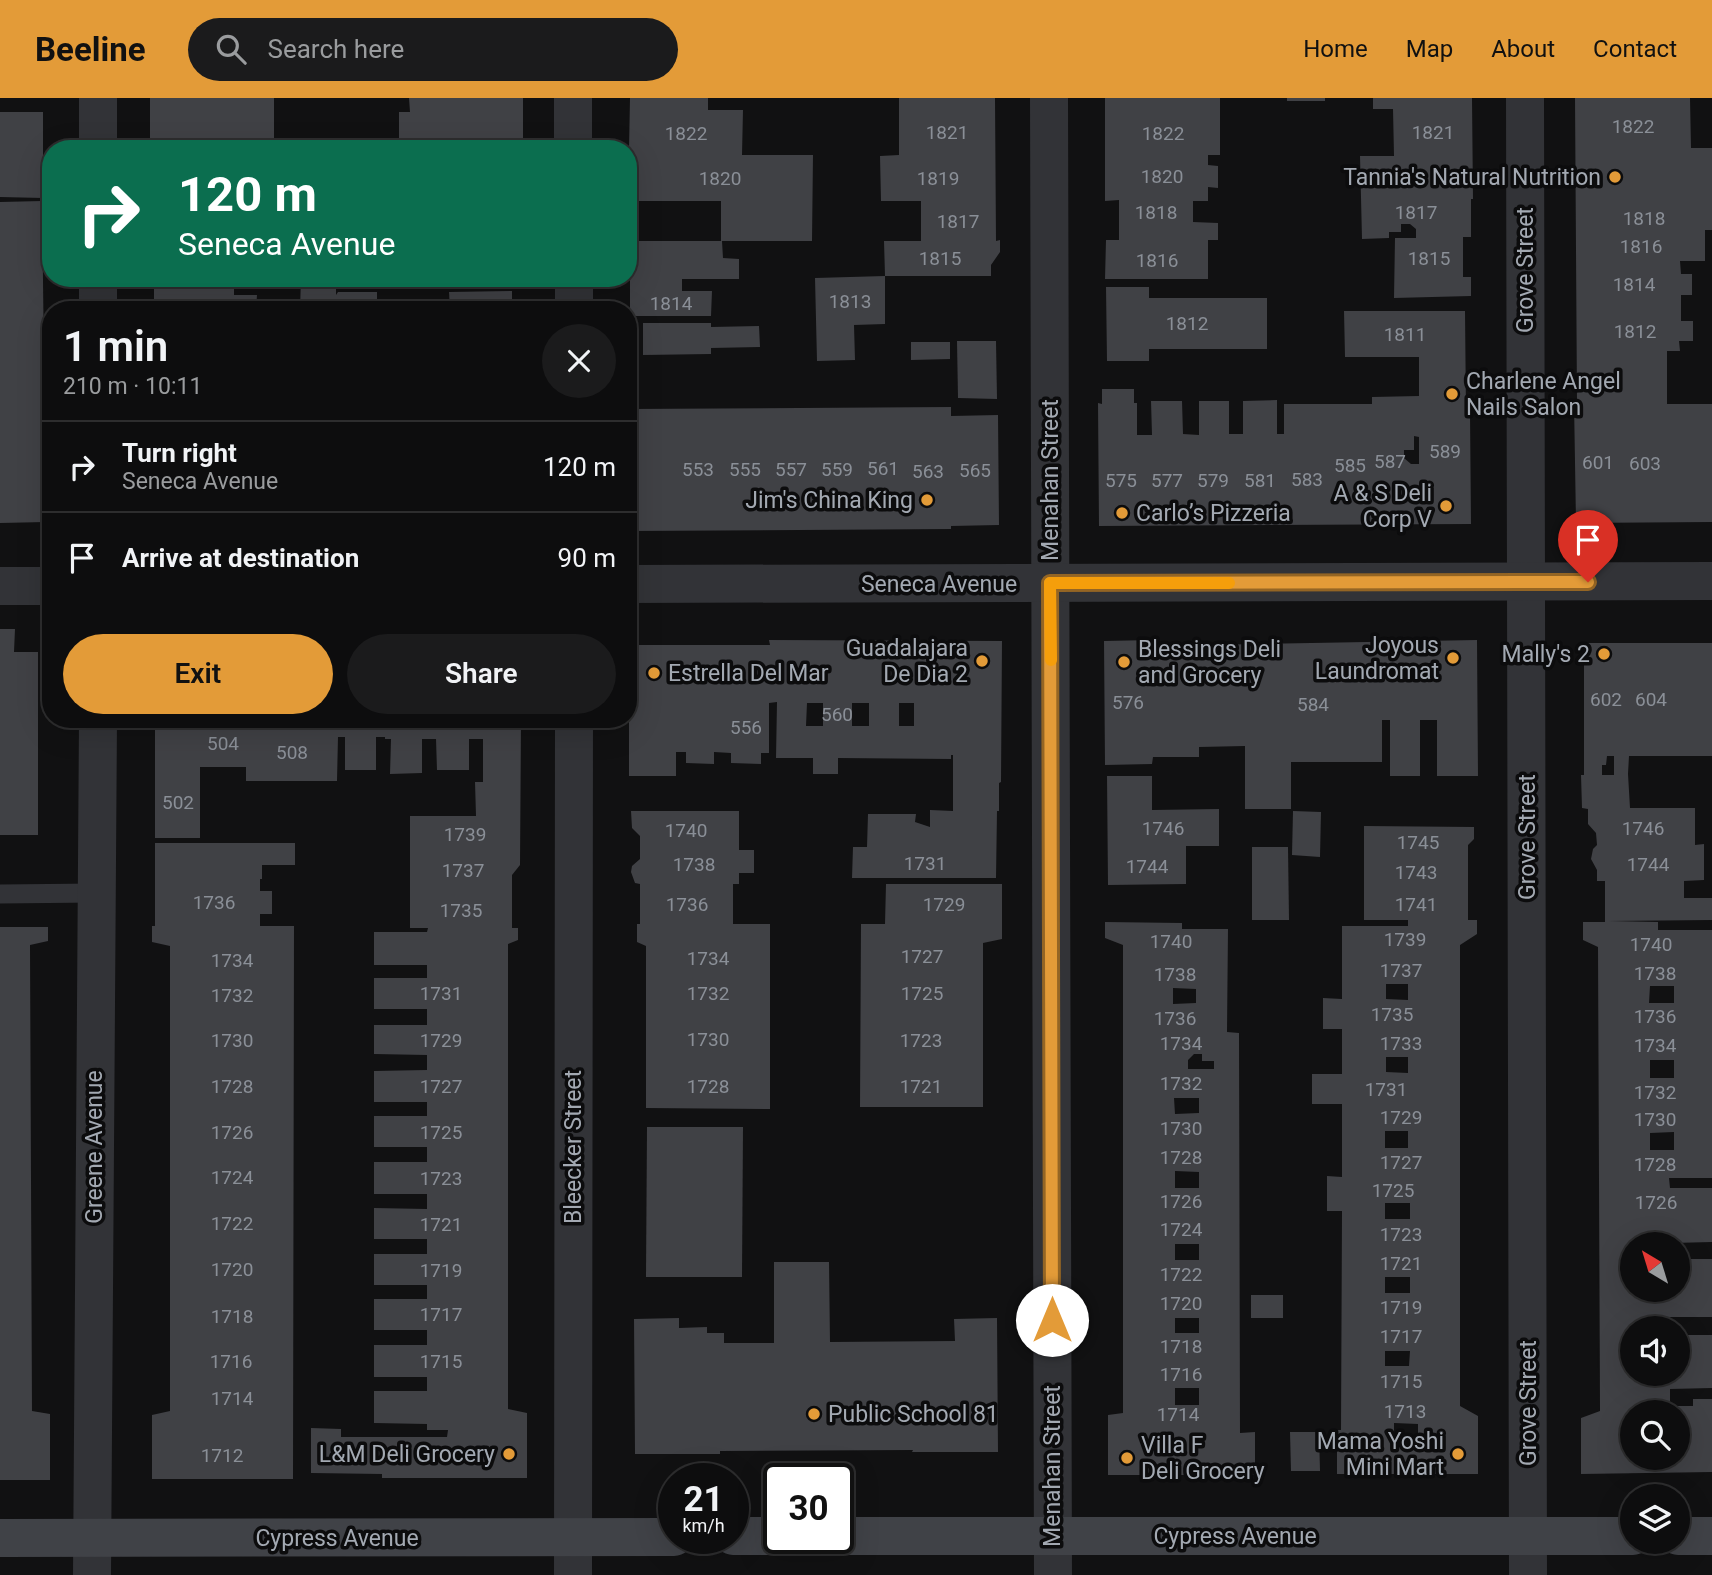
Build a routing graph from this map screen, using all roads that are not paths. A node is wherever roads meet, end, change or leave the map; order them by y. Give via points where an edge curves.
1 (98, 98) edge
2 (573, 98) edge
3 (1049, 98) edge
4 (1525, 98) edge
5 (98, 140) edge
6 (573, 140) edge
7 (1526, 582) junction
8 (1712, 582) edge
9 (1050, 583) junction
10 (637, 584) edge
11 (0, 586) edge
12 (42, 586) edge
13 (98, 728) edge
14 (574, 728) edge
15 (96, 893) junction
16 (0, 894) edge
17 (854, 1536) edge
18 (1052, 1536) junction
19 (1528, 1536) junction
20 (1620, 1536) edge
21 (1690, 1536) edge
22 (1712, 1536) edge
23 (573, 1537) junction
24 (658, 1537) edge
25 (0, 1538) edge
26 (92, 1556) edge
27 (573, 1575) edge
28 (1052, 1575) edge
29 (1528, 1575) edge

1 - 5 street
2 - 6 street
3 - 9 street, Menahan Street
4 - 7 street, Grove Street
7 - 8 street, Seneca Avenue
7 - 9 street, Seneca Avenue
7 - 19 street, Grove Street
9 - 10 street, Seneca Avenue
9 - 18 street, Menahan Street
11 - 12 street
13 - 15 street, Greene Avenue
14 - 23 street, Bleecker Street
15 - 16 lane
15 - 26 street, Greene Avenue
17 - 18 main road, Cypress Avenue
18 - 19 main road, Cypress Avenue
18 - 28 street, Menahan Street
19 - 20 main road, Cypress Avenue
19 - 29 street, Grove Street
21 - 22 main road
23 - 24 main road, Cypress Avenue
23 - 26 main road, Cypress Avenue
23 - 27 street, Bleecker Street
25 - 26 main road, Cypress Avenue

